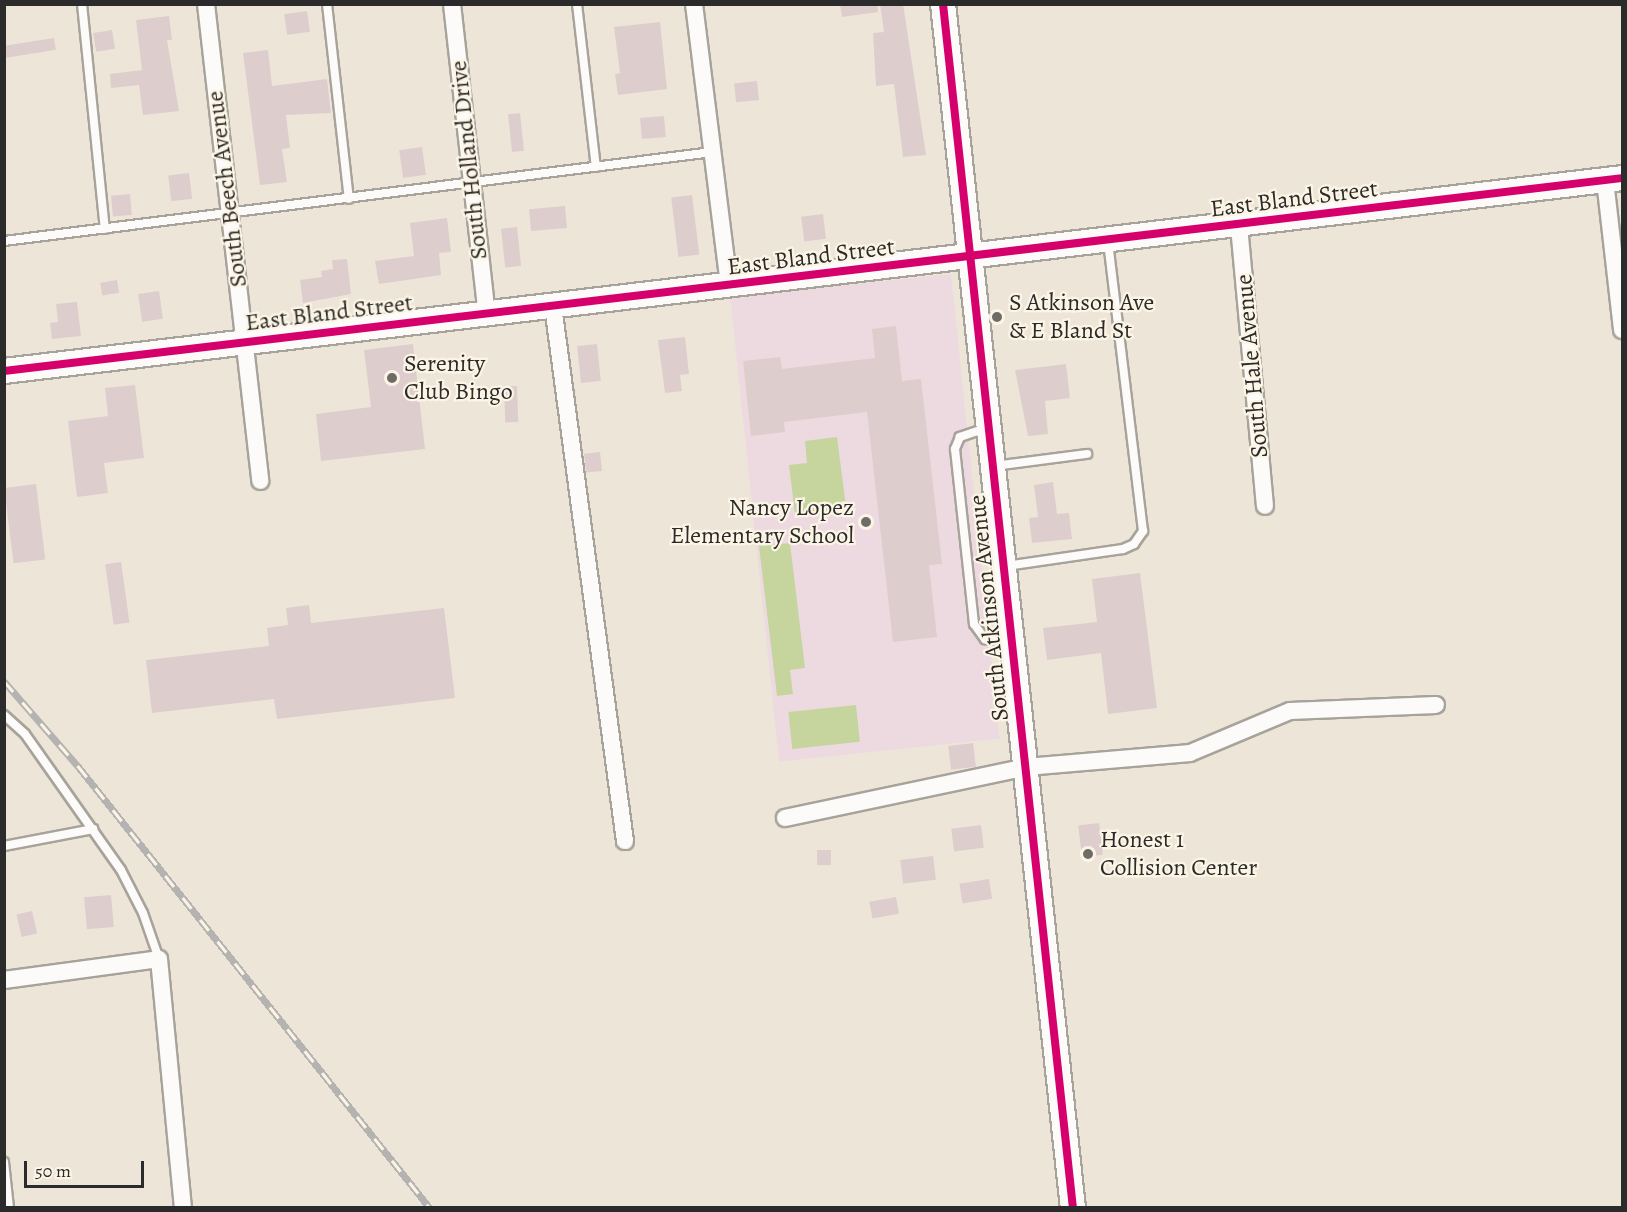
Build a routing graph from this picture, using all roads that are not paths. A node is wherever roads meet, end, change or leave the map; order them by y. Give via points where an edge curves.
1 (82, 4) edge
2 (206, 4) edge
3 (327, 4) edge
4 (452, 4) edge
5 (577, 4) edge
6 (694, 4) edge
7 (944, 4) edge
8 (712, 152) junction
9 (596, 167) junction
10 (1614, 179) edge
11 (472, 183) junction
12 (349, 199) junction
13 (230, 215) junction
14 (1239, 226) junction
15 (105, 229) junction
16 (4, 241) edge
17 (1108, 242) junction
18 (971, 258) junction
19 (729, 286) junction
20 (553, 306) junction
21 (487, 315) junction
22 (1623, 330) edge
23 (245, 343) junction
24 (4, 371) edge
25 (990, 428) junction
26 (1087, 454) dead end
27 (994, 466) junction
28 (260, 481) dead end
29 (1265, 506) dead end
30 (1005, 566) junction
31 (1013, 641) junction
32 (1436, 705) dead end
33 (4, 715) edge
34 (1026, 767) junction
35 (785, 818) dead end
36 (93, 829) junction
37 (625, 841) dead end
38 (4, 846) edge
39 (159, 959) junction
40 (4, 980) edge
41 (4, 1162) edge
42 (9, 1208) edge
43 (183, 1208) edge
44 (1073, 1208) edge

1 - 15 lane
2 - 13 street, South Beech Avenue
3 - 12 lane
4 - 11 street, South Holland Drive
5 - 9 lane
6 - 8 street
7 - 18 street, South Atkinson Avenue
8 - 9 lane
8 - 19 street
9 - 11 lane
10 - 14 street, East Bland Street
10 - 22 street
11 - 12 lane
11 - 21 street, South Holland Drive
12 - 13 lane
13 - 15 lane
13 - 23 street, South Beech Avenue
14 - 17 street, East Bland Street
14 - 29 street, South Hale Avenue
15 - 16 lane
17 - 18 street, East Bland Street
17 - 30 lane via 1143,531 1134,544 1123,549
18 - 19 street, East Bland Street
18 - 25 street, South Atkinson Avenue
19 - 20 street, East Bland Street
20 - 21 street, East Bland Street
20 - 37 street
21 - 23 street, East Bland Street
23 - 24 street, East Bland Street
23 - 28 street, South Beech Avenue
25 - 27 street, South Atkinson Avenue
25 - 31 lane via 960,437 955,449 974,624 985,639
26 - 27 lane
27 - 30 street, South Atkinson Avenue
30 - 31 street, South Atkinson Avenue
31 - 34 street, South Atkinson Avenue
32 - 34 street via 1290,711 1190,753
33 - 36 lane via 25,734
34 - 35 street
34 - 44 street, South Atkinson Avenue
36 - 38 lane
36 - 39 lane via 135,895
39 - 40 street
39 - 43 street
41 - 42 lane

